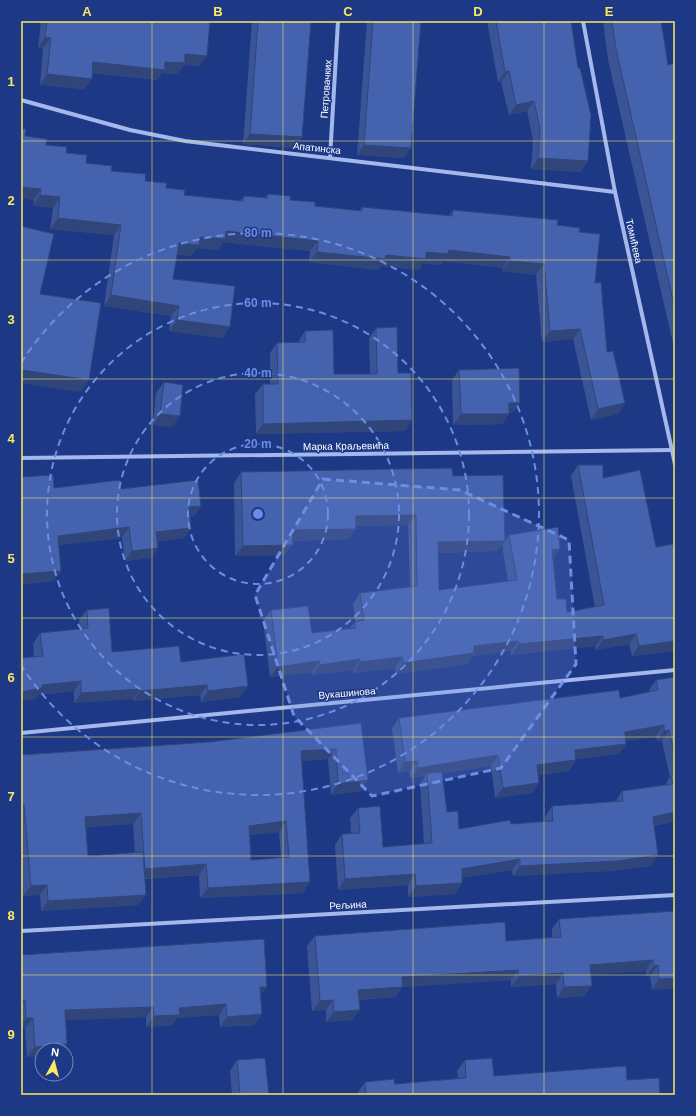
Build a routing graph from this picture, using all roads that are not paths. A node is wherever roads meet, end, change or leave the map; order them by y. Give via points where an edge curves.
1 (338, 21) edge
2 (583, 21) edge
3 (21, 100) edge
4 (330, 158) junction
5 (615, 192) junction
6 (672, 450) junction
7 (21, 458) edge
8 (675, 464) edge
9 (675, 670) edge
10 (21, 733) edge
11 (675, 895) edge
12 (21, 931) edge

1 - 4 street, Петровачких
2 - 5 street, Томићева
3 - 4 street, Апатинска via 130,130 185,142
4 - 5 street, Апатинска
5 - 6 street, Томићева
6 - 7 street, Марка Краљевића
6 - 8 street, Томићева
9 - 10 street, Вукашинова
11 - 12 street, Рељина

